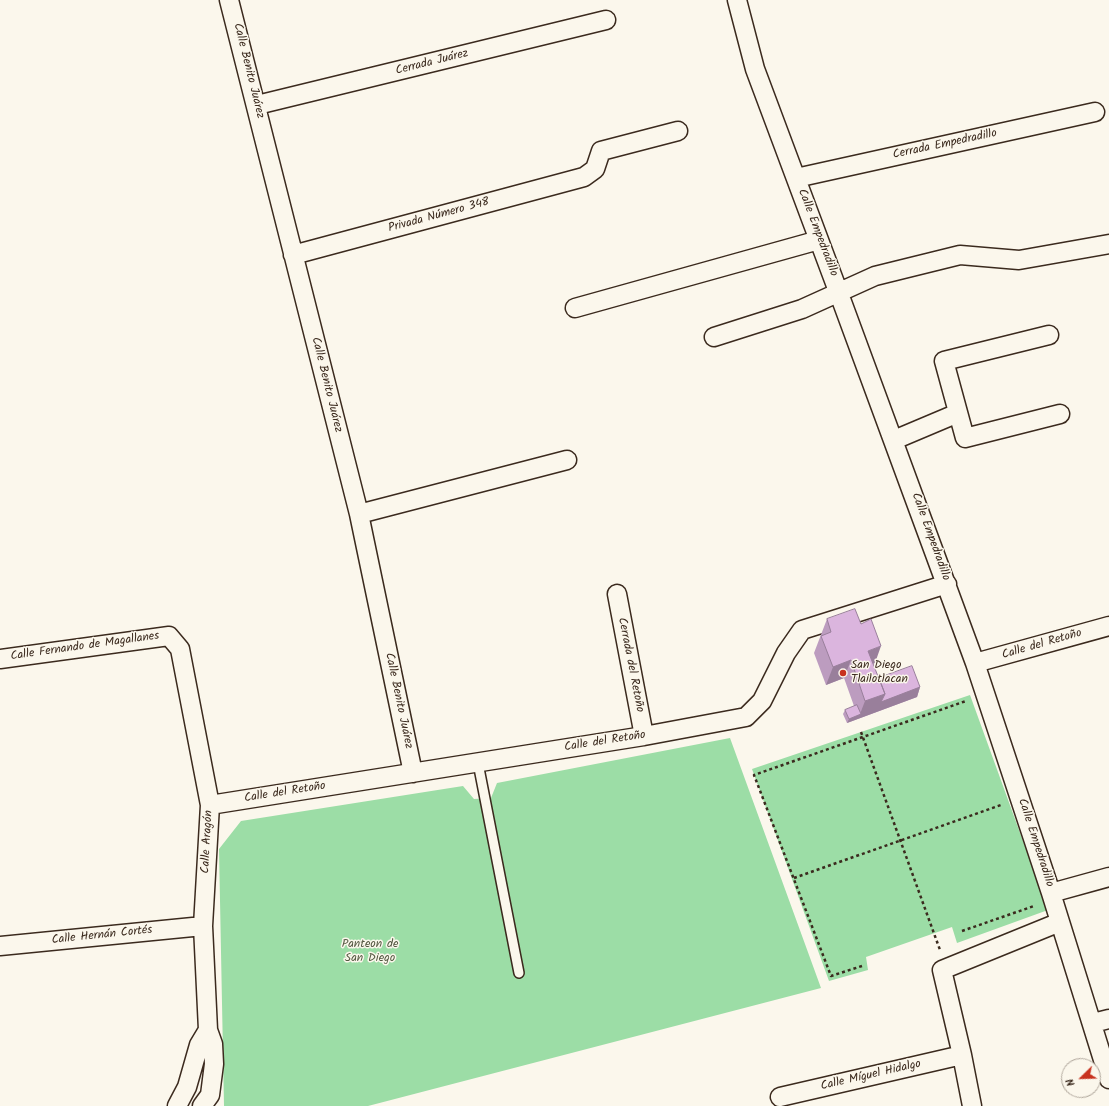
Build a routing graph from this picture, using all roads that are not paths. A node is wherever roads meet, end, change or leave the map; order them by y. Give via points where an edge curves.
1 (229, 0) edge
2 (737, 0) edge
3 (606, 20) dead end
4 (257, 106) junction
5 (1095, 112) dead end
6 (678, 131) dead end
7 (796, 178) junction
8 (819, 240) junction
9 (1109, 244) edge
10 (293, 255) junction
11 (838, 291) junction
12 (575, 308) dead end
13 (1049, 335) dead end
14 (714, 337) dead end
15 (958, 413) junction
16 (1060, 414) dead end
17 (894, 440) junction
18 (567, 460) dead end
19 (359, 514) junction
20 (947, 584) junction
21 (617, 594) dead end
22 (1109, 626) edge
23 (169, 636) joint
24 (0, 659) edge
25 (975, 664) junction
26 (644, 736) junction
27 (478, 763) junction
28 (413, 772) junction
29 (210, 805) junction
30 (1109, 876) edge
31 (1045, 899) junction
32 (1060, 922) junction
33 (203, 926) junction
34 (0, 946) edge
35 (519, 973) dead end
36 (1101, 1021) edge
37 (208, 1030) junction
38 (962, 1055) junction
39 (1109, 1079) edge
40 (780, 1097) dead end
41 (177, 1106) edge
42 (202, 1106) edge
43 (972, 1106) edge

1 - 4 street, Calle Benito Juárez
2 - 7 street, Calle Empedradillo via 755,69
3 - 4 street, Cerrada Juárez
4 - 10 street, Calle Benito Juárez
5 - 7 street, Cerrada Empedradillo
6 - 10 street, Privada Número 348 via 601,150 595,169 584,177
7 - 8 street, Calle Empedradillo
8 - 11 street, Calle Empedradillo
8 - 12 street
9 - 11 street via 1019,260 960,255 875,276
10 - 19 street, Calle Benito Juárez
11 - 14 street via 802,309
11 - 17 street, Calle Empedradillo
13 - 15 street via 944,362
15 - 16 street via 965,438
15 - 17 street
17 - 20 street, Calle Empedradillo
18 - 19 street
19 - 28 street, Calle Benito Juárez
20 - 25 street, Calle Empedradillo
20 - 26 street, Calle del Retoño via 802,630 786,653 762,701 746,717
21 - 26 street, Cerrada del Retoño
22 - 25 street, Calle del Retoño
23 - 24 street, Calle Fernando de Magallanes
23 - 29 street, Calle Aragón via 180,649
25 - 31 street, Calle Empedradillo
26 - 27 street, Calle del Retoño
27 - 28 street, Calle del Retoño
27 - 35 lane
28 - 29 street, Calle del Retoño
29 - 33 street, Calle Aragón
30 - 31 street
31 - 32 street, Calle Empedradillo
32 - 36 street, Calle Empedradillo
32 - 38 street via 942,970
33 - 34 street, Calle Hernán Cortés
33 - 37 street, Calle Aragón
36 - 39 street, Calle Empedradillo
37 - 41 street via 199,1045 187,1087
37 - 42 street, Calle Aragón via 213,1044 214,1064 210,1095
38 - 40 street, Calle Míguel Hidalgo
38 - 43 street

